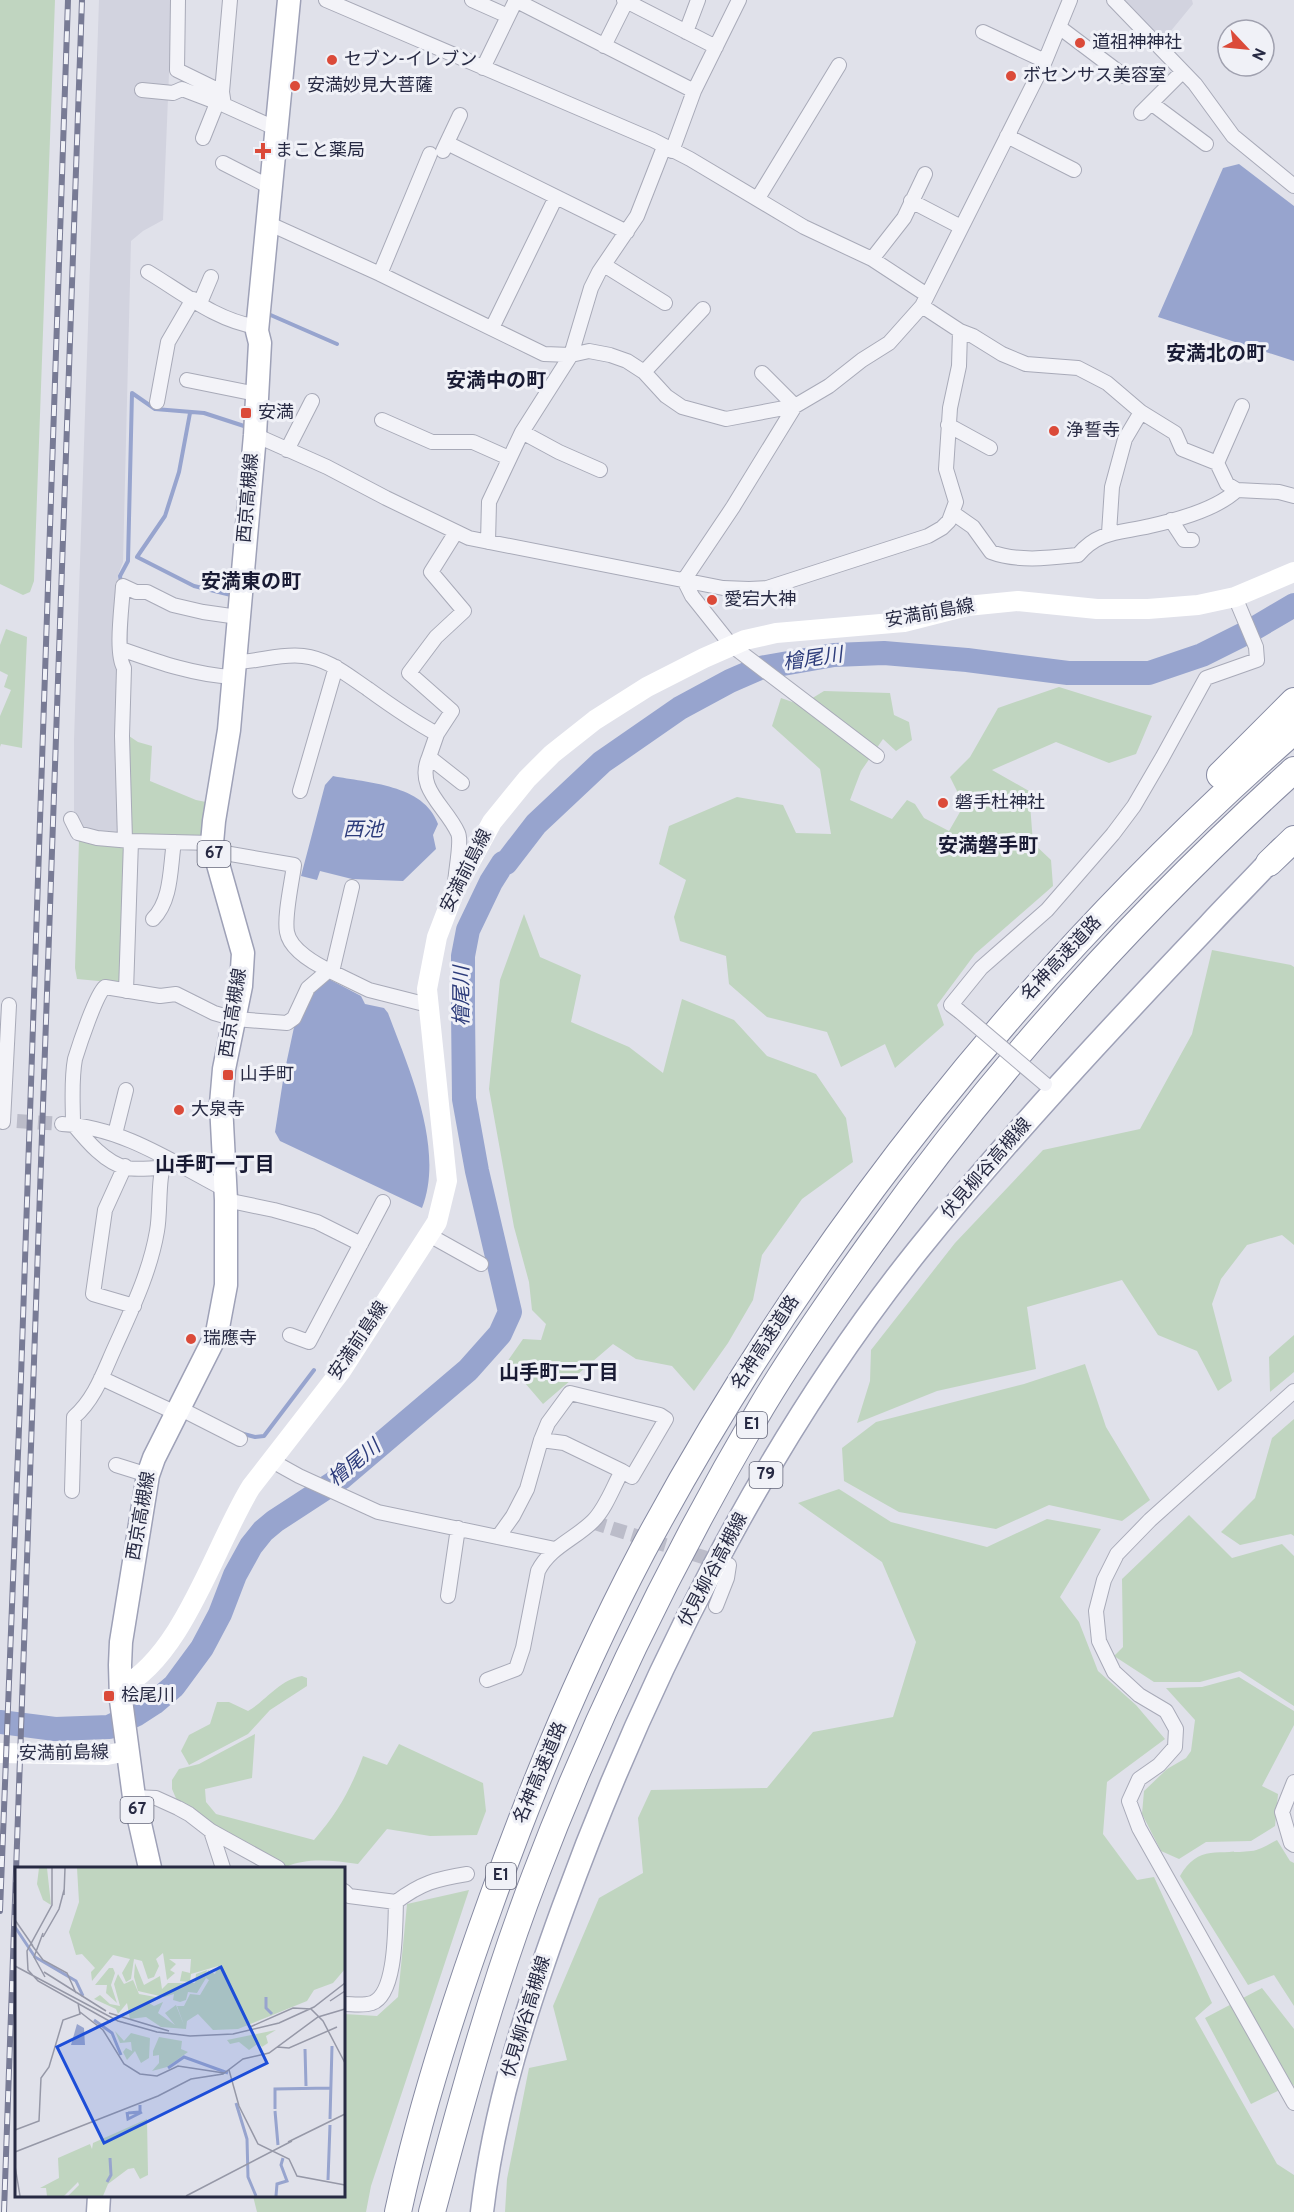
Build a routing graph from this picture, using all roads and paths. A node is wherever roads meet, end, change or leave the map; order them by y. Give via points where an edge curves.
1 (178, 0) edge
2 (230, 0) edge
3 (289, 0) edge
4 (326, 0) edge
5 (472, 0) edge
6 (515, 0) edge
7 (626, 0) edge
8 (698, 0) edge
9 (739, 0) edge
10 (1070, 0) edge
11 (1114, 0) edge
12 (507, 16) junction
13 (1059, 27) junction
14 (686, 32) junction
15 (983, 32) dead end
16 (604, 46) junction
17 (716, 47) junction
18 (1045, 61) junction
19 (838, 65) dead end
20 (483, 68) junction
21 (1182, 72) junction
22 (1124, 76) dead end
23 (142, 90) dead end
24 (694, 91) junction
25 (221, 100) junction
26 (460, 115) dead end
27 (277, 129) junction
28 (1007, 136) junction
29 (203, 138) dead end
30 (1206, 144) dead end
31 (440, 149) junction
32 (668, 149) junction
33 (224, 163) dead end
34 (1074, 170) dead end
35 (925, 174) dead end
36 (1294, 186) edge
37 (272, 188) junction
38 (556, 197) junction
39 (758, 198) junction
40 (911, 201) junction
41 (272, 225) dead end
42 (961, 227) junction
43 (627, 232) junction
44 (872, 259) junction
45 (604, 265) junction
46 (159, 274) dead end
47 (380, 274) junction
48 (211, 277) dead end
49 (196, 301) junction
50 (925, 301) junction
51 (665, 303) dead end
52 (703, 309) dead end
53 (258, 327) junction
54 (492, 328) junction
55 (960, 331) junction
56 (571, 355) junction
57 (644, 372) junction
58 (762, 373) dead end
59 (187, 380) dead end
60 (256, 394) junction
61 (312, 401) dead end
62 (157, 402) dead end
63 (795, 406) junction
64 (1242, 406) dead end
65 (1141, 412) junction
66 (382, 420) dead end
67 (948, 425) junction
68 (522, 432) junction
69 (255, 435) junction
70 (990, 448) dead end
71 (287, 450) junction
72 (508, 458) junction
73 (1217, 463) junction
74 (600, 470) dead end
75 (1237, 490) junction
76 (1294, 496) edge
77 (953, 513) junction
78 (1171, 520) junction
79 (456, 532) junction
80 (1109, 533) junction
81 (1192, 540) dead end
82 (488, 542) junction
83 (1294, 572) edge
84 (684, 580) junction
85 (1238, 603) junction
86 (238, 617) junction
87 (121, 649) junction
88 (736, 649) junction
89 (336, 667) junction
90 (234, 670) junction
91 (1294, 701) edge
92 (1294, 731) edge
93 (437, 734) junction
94 (877, 756) dead end
95 (429, 757) junction
96 (1294, 770) edge
97 (462, 783) dead end
98 (300, 791) dead end
99 (71, 819) dead end
100 (1294, 834) edge
101 (128, 841) junction
102 (1294, 841) edge
103 (174, 842) junction
104 (213, 847) junction
105 (1269, 863) junction
106 (352, 887) dead end
107 (455, 890) junction
108 (153, 919) dead end
109 (331, 971) junction
110 (126, 991) junction
111 (9, 1005) dead end
112 (428, 1005) junction
113 (236, 1019) junction
114 (1050, 1088) junction
115 (2, 1090) edge
116 (126, 1090) dead end
117 (7, 1122) edge
118 (68, 1124) junction
119 (115, 1134) junction
120 (163, 1164) junction
121 (125, 1167) junction
122 (226, 1195) junction
123 (383, 1202) dead end
124 (429, 1235) junction
125 (361, 1244) junction
126 (481, 1264) dead end
127 (134, 1306) junction
128 (290, 1335) dead end
129 (101, 1378) junction
130 (1294, 1391) edge
131 (177, 1410) junction
132 (240, 1439) dead end
133 (541, 1440) junction
134 (272, 1461) junction
135 (116, 1466) dead end
136 (621, 1471) junction
137 (148, 1475) junction
138 (72, 1491) dead end
139 (458, 1528) junction
140 (498, 1537) junction
141 (555, 1549) junction
142 (641, 1554) junction
143 (729, 1565) dead end
144 (448, 1596) dead end
145 (716, 1606) dead end
146 (487, 1680) dead end
147 (121, 1694) junction
148 (127, 1747) junction
149 (0, 1754) edge
150 (1294, 1782) edge
151 (134, 1797) junction
152 (211, 1831) junction
153 (1294, 1845) edge
154 (150, 1867) edge
155 (222, 1867) edge
156 (274, 1867) edge
157 (467, 1874) dead end
158 (345, 1892) edge
159 (396, 1902) junction
160 (345, 2004) edge
161 (462, 2102) junction
162 (1294, 2103) edge
163 (99, 2197) edge
164 (98, 2212) edge
165 (397, 2212) edge
166 (432, 2212) edge
167 (437, 2212) edge
168 (482, 2212) edge

1 - 25 street via 177,70
2 - 25 street
3 - 27 main road, 西京高槻線 / 67
4 - 20 street
5 - 12 street
6 - 12 street
6 - 16 street
7 - 14 street
7 - 16 street
8 - 14 street
9 - 17 street
10 - 13 street
11 - 21 street
12 - 20 street
13 - 18 street
13 - 22 street
14 - 17 street
15 - 18 street
16 - 24 street
17 - 24 street
18 - 28 street
19 - 39 street
20 - 32 street
21 - 30 street via 1146,108
21 - 36 street via 1233,136
23 - 25 street via 173,93 182,89
24 - 32 street
25 - 27 street
25 - 29 street
26 - 31 street
27 - 37 main road, 西京高槻線 / 67
28 - 34 street
28 - 42 street
31 - 38 street
31 - 47 street via 420,175
32 - 39 street
32 - 43 street
33 - 37 street
35 - 40 street
37 - 53 main road, 西京高槻線 / 67
38 - 43 street
38 - 54 street
39 - 44 street via 804,227
40 - 42 street
40 - 44 street via 904,218
41 - 47 street
42 - 50 street
43 - 45 street
44 - 50 street
45 - 51 street
45 - 56 street via 591,288
46 - 49 street
47 - 54 street
48 - 49 street
49 - 53 street via 211,312
49 - 62 street via 168,342
50 - 55 street
50 - 63 street via 889,343
52 - 57 street
53 - 60 main road, 西京高槻線 / 67
54 - 56 street via 544,354
55 - 65 street via 1026,364 1078,368 1107,383
55 - 67 street via 959,366
56 - 57 street via 589,351 610,355
56 - 68 street
57 - 63 street via 682,407 726,419
58 - 63 street
59 - 60 street
60 - 69 main road, 西京高槻線 / 67
61 - 71 street
63 - 84 street via 740,498
64 - 73 street
65 - 73 street via 1175,433 1182,449
65 - 80 street via 1125,439 1112,487
66 - 72 street via 432,442 472,442
67 - 70 street
67 - 77 street via 946,469 956,502
68 - 72 street
68 - 74 street
69 - 71 street
69 - 86 main road, 西京高槻線 / 67
71 - 79 street
72 - 82 street via 489,502
73 - 75 street via 1227,484
75 - 76 street
75 - 78 street via 1226,500
77 - 80 street via 973,527 991,552 1001,555 1078,555 1088,543
77 - 84 street via 942,528 928,536 767,588 723,588
78 - 80 street
78 - 81 street via 1184,540
79 - 82 street
79 - 93 street via 431,572 464,611 436,638 409,673 452,711
82 - 84 street
83 - 85 main road, 安満前島線
84 - 88 street via 692,596
85 - 88 main road, 安満前島線 via 1148,609 1074,608 1018,601 967,606 904,622 776,633
85 - 114 street, bridge via 1256,647 1257,660 1206,678 1120,825 1047,910 981,968 951,1005
86 - 87 street via 173,605 123,586
86 - 90 main road, 西京高槻線 / 67
87 - 90 street via 190,672
87 - 101 street
88 - 94 street
88 - 107 main road, 安満前島線 via 647,687 595,720 552,754 492,822
89 - 90 street via 319,659 290,655
89 - 93 street
89 - 98 street via 304,762
90 - 104 main road, 西京高槻線 / 67
91 - 142 highway via 1084,917 1010,999 862,1181 739,1363 681,1462
92 - 142 highway, 名神高速道路 / E1 via 1168,847 1027,997 944,1093 811,1274 737,1388
93 - 95 street
95 - 97 street
95 - 107 street via 426,786 459,835
96 - 161 highway, 名神高速道路 / E1 via 1172,886 1002,1073 921,1174 838,1289 764,1403 633,1646 580,1764 494,1993
99 - 101 street via 78,833
100 - 105 main road, 伏見柳谷高槻線 / 79
101 - 103 street
101 - 110 street
102 - 105 highway
103 - 104 street
103 - 108 street via 165,900
104 - 109 street via 294,865 287,931 299,951
104 - 113 main road, 西京高槻線 / 67 via 243,952
105 - 114 main road, 伏見柳谷高槻線 / 79
106 - 109 street via 353,915
107 - 112 main road, 安満前島線 via 435,946
109 - 112 street via 369,990
109 - 113 street via 308,988 291,1021
110 - 113 street via 176,994 214,1014
110 - 118 street via 105,987 96,1000 75,1060
111 - 115 street
112 - 124 main road, 安満前島線 via 447,1180 441,1209
113 - 122 main road, 西京高槻線 / 67 via 220,1104
114 - 168 main road, 伏見柳谷高槻線 / 79 via 915,1254 819,1388 777,1455 698,1600 603,1804 540,1970 496,2127
115 - 117 street
116 - 119 street
118 - 119 street
118 - 121 street via 105,1157
119 - 120 street
120 - 121 street
120 - 122 street
120 - 127 street via 154,1249
121 - 127 street via 101,1225 93,1294
122 - 125 street via 317,1222
122 - 131 main road, 西京高槻線 / 67 via 226,1285 217,1333
123 - 125 street
124 - 126 street
124 - 134 main road, 安満前島線 via 341,1371
125 - 128 street via 309,1342
127 - 129 street
129 - 131 street
129 - 138 street via 89,1401 74,1417
130 - 162 street via 1117,1554 1104,1580 1096,1611 1099,1641 1114,1672 1166,1712 1176,1729 1174,1748 1159,1766 1138,1779 1129,1801 1138,1828
131 - 132 street
131 - 137 main road, 西京高槻線 / 67
133 - 136 street via 582,1450
133 - 136 street via 570,1393 660,1414 666,1419 632,1477
133 - 140 street via 527,1489
134 - 139 street via 378,1512
134 - 147 main road, 安満前島線 via 238,1507 182,1622 147,1671
135 - 137 street
136 - 141 street via 599,1514
137 - 147 main road, 西京高槻線 / 67 via 121,1642
139 - 140 street
139 - 144 street
140 - 141 street
141 - 146 street via 538,1571 516,1669
142 - 165 highway, 名神高速道路 / E1 via 549,1752 511,1846 446,2036
143 - 145 street
147 - 148 main road, 西京高槻線 / 67
148 - 149 main road, 安満前島線 via 107,1755
148 - 151 main road, 西京高槻線 / 67
150 - 153 street via 1282,1812
151 - 152 street via 156,1798 189,1814
151 - 154 main road, 西京高槻線 / 67
152 - 155 street
152 - 156 street
157 - 159 street via 432,1880
158 - 159 street via 349,1896
159 - 160 street via 394,1951 383,1994 373,2003
161 - 166 highway, 名神高速道路 / E1
161 - 167 highway, 名神高速道路 / E1
163 - 164 main road

